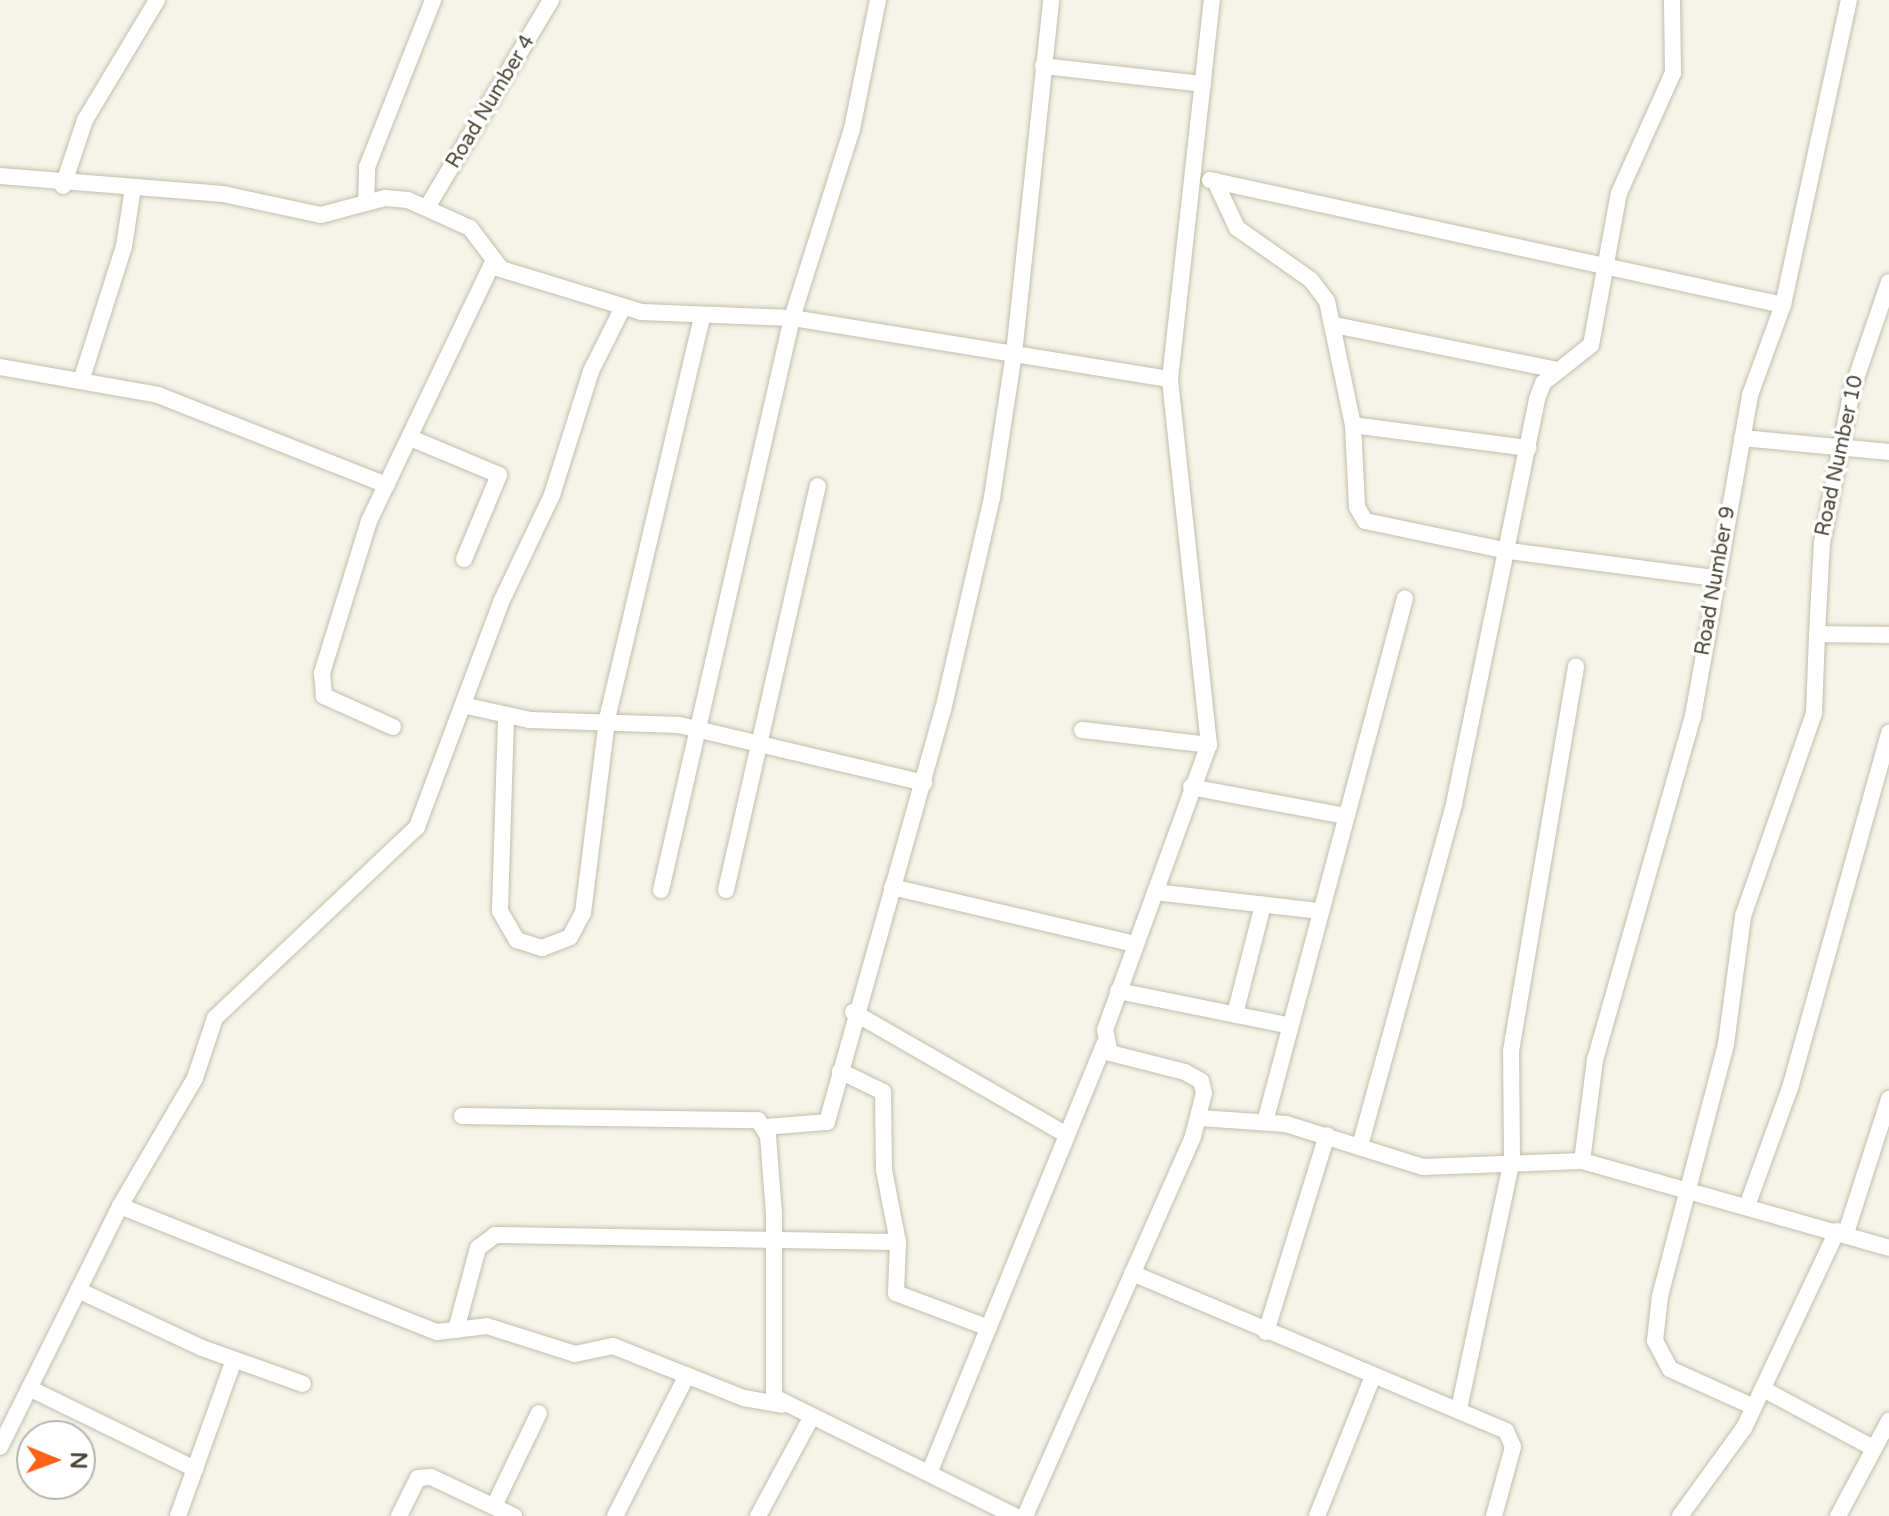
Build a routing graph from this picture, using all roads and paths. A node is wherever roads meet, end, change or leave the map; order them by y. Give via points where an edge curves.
1 (157, 0) edge
2 (433, 0) edge
3 (551, 0) edge
4 (878, 0) edge
5 (1051, 0) edge
6 (1212, 0) edge
7 (1672, 0) edge
8 (1849, 0) edge
9 (1043, 66) junction
10 (1203, 84) junction
11 (0, 176) edge
12 (1192, 176) junction
13 (1215, 181) junction
14 (63, 186) junction
15 (133, 188) junction
16 (366, 202) junction
17 (429, 204) junction
18 (499, 266) junction
19 (1603, 271) junction
20 (1889, 282) edge
21 (1783, 305) junction
22 (623, 307) junction
23 (702, 317) junction
24 (792, 318) junction
25 (1334, 325) junction
26 (1014, 354) junction
27 (0, 367) edge
28 (1558, 370) junction
29 (1170, 379) junction
30 (81, 381) junction
31 (1353, 425) junction
32 (1742, 438) junction
33 (413, 439) junction
34 (1528, 448) junction
35 (1840, 450) junction
36 (1889, 452) edge
37 (387, 485) junction
38 (818, 486) dead end
39 (1509, 551) junction
40 (464, 559) dead end
41 (1715, 578) junction
42 (1405, 598) dead end
43 (1817, 634) junction
44 (1889, 635) edge
45 (1576, 666) dead end
46 (467, 706) junction
47 (506, 718) junction
48 (607, 719) junction
49 (393, 727) dead end
50 (695, 728) junction
51 (1082, 730) dead end
52 (1889, 733) edge
53 (1209, 745) junction
54 (755, 747) junction
55 (924, 783) junction
56 (1191, 787) junction
57 (1346, 816) junction
58 (892, 887) junction
59 (661, 890) dead end
60 (726, 890) dead end
61 (1155, 892) junction
62 (1263, 905) junction
63 (1318, 911) junction
64 (1135, 944) junction
65 (1118, 991) junction
66 (853, 1012) junction
67 (1235, 1014) junction
68 (1287, 1025) junction
69 (1105, 1043) junction
70 (840, 1071) junction
71 (1889, 1099) edge
72 (462, 1116) dead end
73 (1200, 1118) junction
74 (1265, 1122) junction
75 (765, 1127) junction
76 (1067, 1135) junction
77 (1327, 1135) junction
78 (1360, 1146) junction
79 (1512, 1159) junction
80 (1582, 1161) junction
81 (1689, 1186) junction
82 (120, 1206) junction
83 (1747, 1206) junction
84 (1841, 1232) junction
85 (773, 1237) junction
86 (898, 1242) junction
87 (1889, 1248) edge
88 (1132, 1273) junction
89 (78, 1290) junction
90 (989, 1328) junction
91 (456, 1330) junction
92 (1266, 1332) junction
93 (234, 1360) junction
94 (687, 1375) junction
95 (1373, 1376) junction
96 (303, 1384) dead end
97 (29, 1388) junction
98 (1763, 1389) junction
99 (782, 1405) junction
100 (1754, 1407) junction
101 (1459, 1409) junction
102 (539, 1413) dead end
103 (811, 1418) junction
104 (1889, 1421) edge
105 (0, 1447) edge
106 (1873, 1448) junction
107 (195, 1469) junction
108 (930, 1471) junction
109 (494, 1506) junction
110 (178, 1516) edge
111 (399, 1516) edge
112 (514, 1516) edge
113 (615, 1516) edge
114 (758, 1516) edge
115 (1015, 1516) edge
116 (1025, 1516) edge
117 (1317, 1516) edge
118 (1494, 1516) edge
119 (1680, 1516) edge
120 (1838, 1516) edge

1 - 14 street via 85,120
2 - 16 street via 367,167
3 - 17 street, Road Number 4
4 - 24 street via 852,129
5 - 9 street
6 - 10 street
7 - 19 street via 1673,73 1619,193
8 - 21 street, Road Number 9
9 - 10 street
9 - 26 street
10 - 12 street
11 - 14 street
12 - 13 street
12 - 29 street
13 - 19 street
13 - 25 street via 1237,228 1311,280
14 - 15 street
15 - 16 street via 223,194 321,215
15 - 30 street via 124,246
16 - 17 street
17 - 18 street via 470,228
18 - 22 street
18 - 33 street via 479,281
19 - 21 street
19 - 28 street via 1591,345 1579,361
20 - 35 street, Road Number 10
21 - 32 street, Road Number 9
22 - 23 street
22 - 46 street via 591,371 566,457 501,602
23 - 24 street
23 - 48 street
24 - 26 street
24 - 50 street
25 - 28 street
25 - 31 street
26 - 29 street
26 - 55 street via 992,497
27 - 30 street
28 - 34 street via 1537,399
29 - 53 street via 1209,695
30 - 37 street via 158,395
31 - 34 street
31 - 39 street via 1355,499 1365,521
32 - 35 street
32 - 41 street, Road Number 9
33 - 37 street
33 - 40 street via 499,475
34 - 39 street
35 - 36 street
35 - 43 street, Road Number 10 via 1822,543
37 - 49 street via 361,539 320,687 334,704
38 - 54 street
39 - 41 street
39 - 78 street via 1454,804
41 - 80 street, Road Number 9 via 1680,769 1597,1049
42 - 57 street
43 - 44 street
43 - 81 street, Road Number 10 via 1814,713 1743,916 1726,1044
45 - 79 street via 1511,1051
46 - 47 street
46 - 82 street via 417,827 215,1018 195,1078
47 - 48 street
47 - 48 street via 500,911 517,940 542,948 570,937 583,913
48 - 50 street
50 - 54 street
50 - 59 street
51 - 53 street
52 - 83 street via 1790,1088
53 - 56 street
54 - 55 street via 876,766
54 - 60 street
55 - 58 street
56 - 57 street
56 - 61 street
57 - 63 street
58 - 64 street
58 - 66 street
61 - 62 street
61 - 64 street
62 - 63 street
62 - 67 street
63 - 68 street
64 - 65 street
65 - 67 street
65 - 69 street
66 - 70 street
66 - 76 street
67 - 68 street
68 - 74 street
69 - 73 street via 1121,1059 1201,1081
69 - 76 street
70 - 75 street via 821,1127
70 - 86 street via 883,1092 884,1170
71 - 84 street
72 - 75 street via 746,1118
73 - 74 street
73 - 88 street
74 - 77 street
75 - 85 street
76 - 90 street
77 - 78 street
77 - 92 street
78 - 79 street via 1423,1167
79 - 80 street
79 - 101 street
80 - 81 street
81 - 83 street
81 - 100 street, Road Number 10 via 1655,1341 1670,1369
82 - 89 street
82 - 91 street via 437,1332
83 - 84 street
84 - 87 street
84 - 98 street
85 - 86 street
85 - 91 street via 495,1235 478,1248
85 - 99 street via 770,1386
86 - 90 street via 891,1284 896,1293
88 - 92 street
88 - 116 street
89 - 93 street
89 - 97 street
90 - 108 street
91 - 94 street via 487,1326 575,1354 613,1346
92 - 95 street
93 - 96 street
93 - 107 street
94 - 99 street
94 - 113 street
95 - 101 street
95 - 117 street
97 - 105 street
97 - 107 street
98 - 100 street
98 - 106 street
99 - 103 street
100 - 119 street
101 - 118 street via 1506,1431 1513,1447
102 - 109 street
103 - 108 street
103 - 114 street
104 - 106 street
106 - 120 street
107 - 110 street
108 - 115 street
109 - 111 street via 431,1477 418,1478
109 - 112 street

